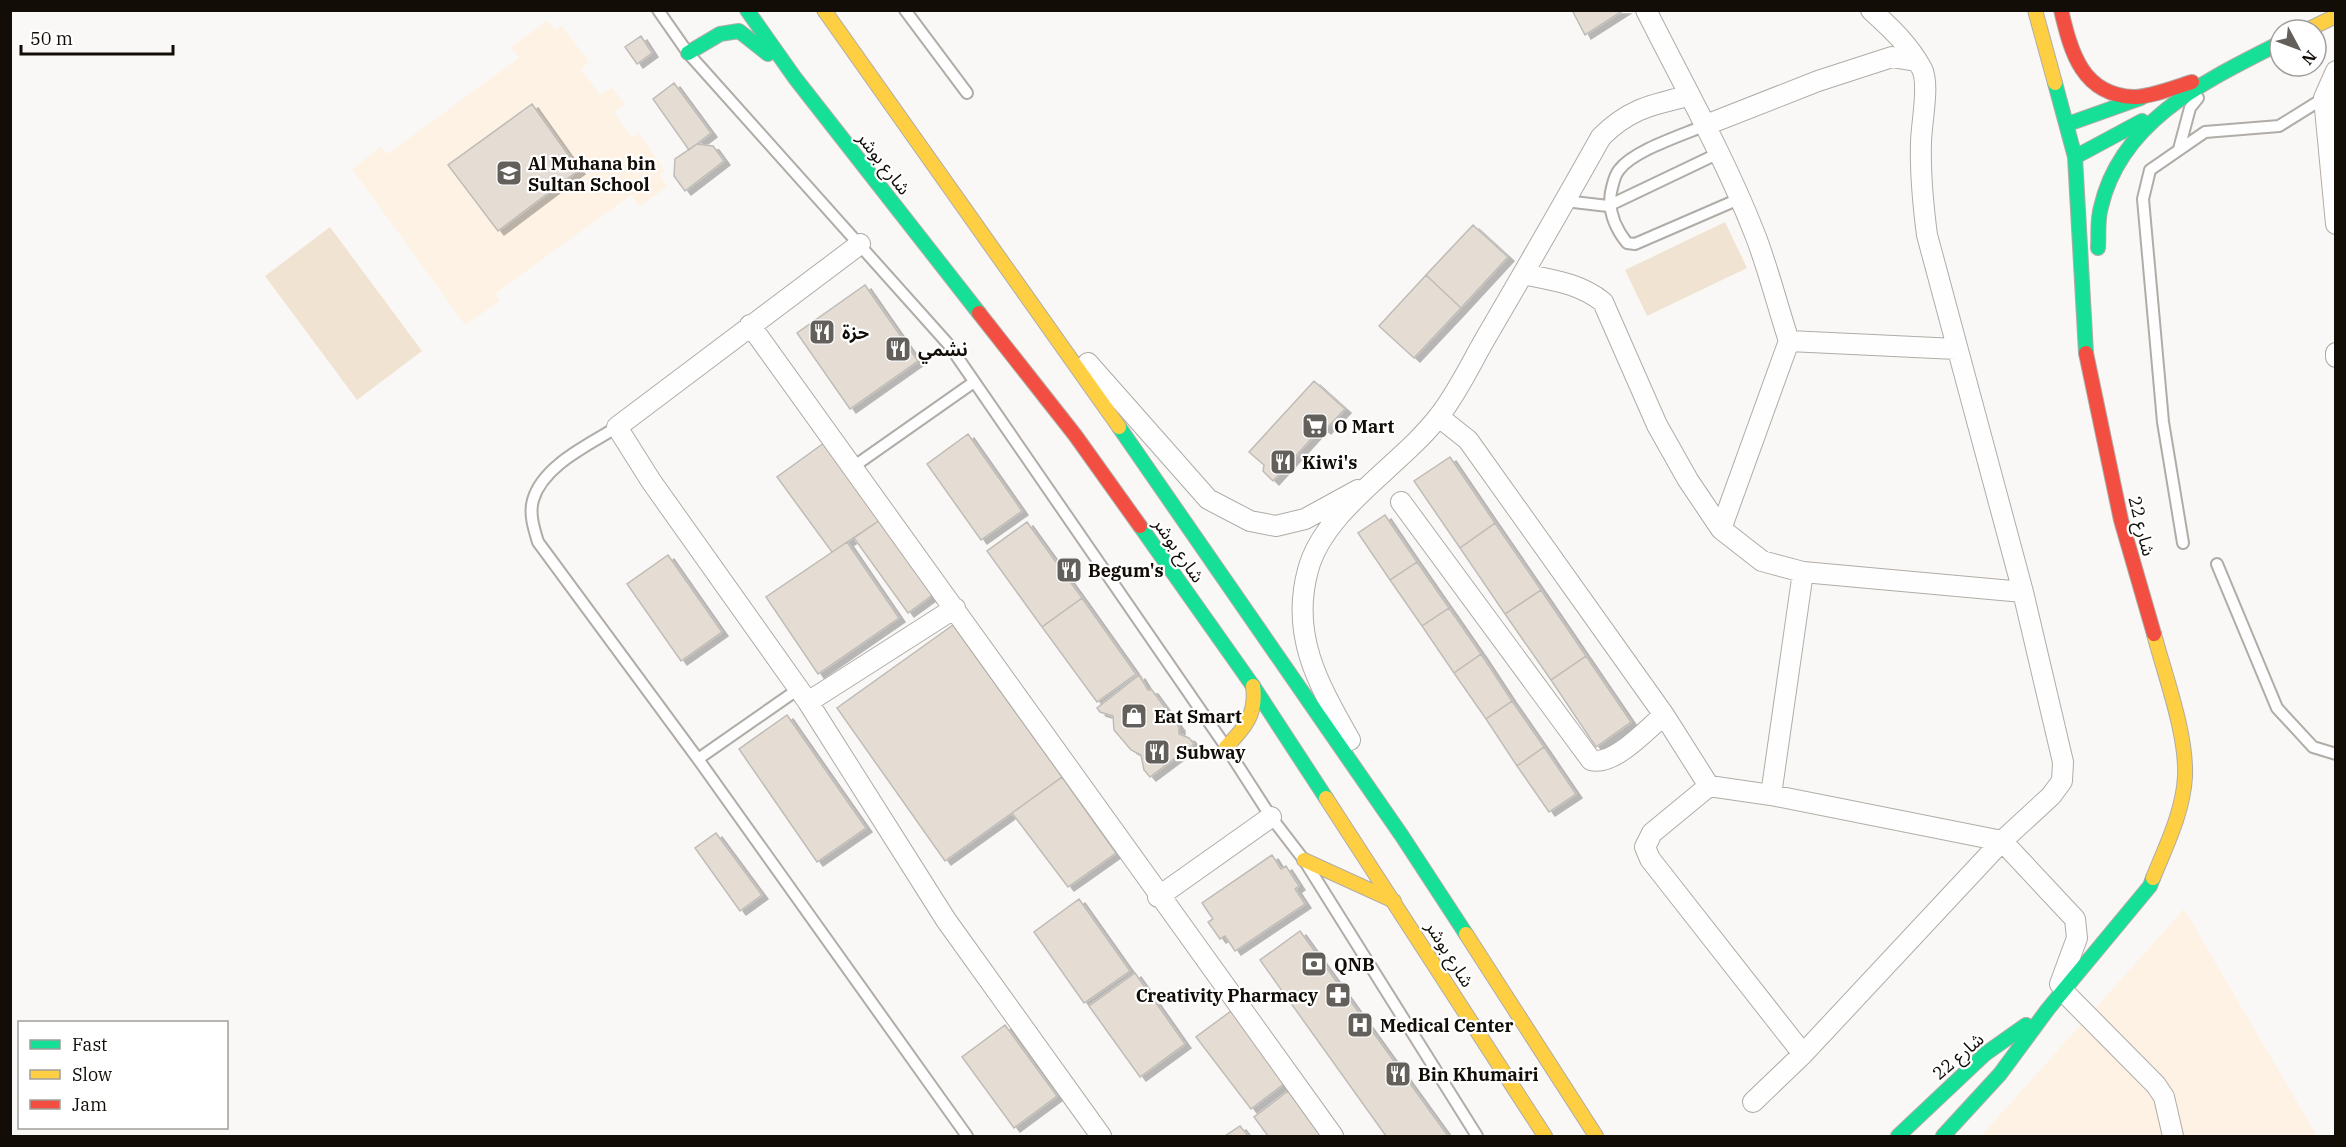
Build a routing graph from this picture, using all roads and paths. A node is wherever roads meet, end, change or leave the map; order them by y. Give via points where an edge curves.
1 (658, 10) edge
2 (747, 10) edge
3 (824, 10) edge
4 (905, 10) edge
5 (1646, 10) edge
6 (1871, 10) edge
7 (2035, 10) edge
8 (2061, 10) edge
9 (2268, 49) edge
10 (688, 53) junction
11 (1916, 61) junction
12 (2336, 71) edge
13 (2217, 74) junction
14 (795, 78) junction
15 (967, 93) dead end
16 (2152, 95) junction
17 (1688, 96) junction
18 (2324, 98) junction
19 (2174, 103) junction
20 (2068, 124) junction
21 (1706, 125) junction
22 (2179, 149) junction
23 (1719, 153) junction
24 (2075, 157) junction
25 (1739, 199) junction
26 (1565, 201) junction
27 (1608, 206) junction
28 (2336, 224) edge
29 (860, 244) junction
30 (2099, 263) dead end
31 (1524, 274) junction
32 (1021, 285) junction
33 (750, 325) junction
34 (1789, 341) junction
35 (1956, 349) junction
36 (974, 382) junction
37 (2108, 390) dead end
38 (1439, 417) junction
39 (617, 427) junction
40 (853, 467) junction
41 (1371, 483) junction
42 (1401, 502) dead end
43 (2121, 520) junction
44 (1721, 529) junction
45 (2183, 543) dead end
46 (2217, 564) dead end
47 (1803, 572) junction
48 (2023, 592) junction
49 (955, 608) junction
50 (1253, 686) junction
51 (802, 696) junction
52 (1664, 715) junction
53 (1226, 747) junction
54 (2336, 754) edge
55 (698, 759) junction
56 (1709, 786) junction
57 (1771, 795) junction
58 (1271, 817) junction
59 (1402, 836) junction
60 (2002, 841) junction
61 (1304, 860) junction
62 (1158, 897) junction
63 (1395, 902) junction
64 (2063, 991) junction
65 (2048, 1009) junction
66 (1539, 1045) junction
67 (1803, 1054) junction
68 (1754, 1102) dead end
69 (967, 1137) edge
70 (1101, 1137) edge
71 (1333, 1137) edge
72 (1477, 1137) edge
73 (1545, 1137) edge
74 (1596, 1137) edge
75 (1609, 1137) edge
76 (1898, 1137) edge
77 (1943, 1137) edge
78 (2173, 1137) edge

1 - 10 lane
2 - 14 main road, شارع بوشر
3 - 32 main road, شارع بوشر
4 - 15 lane
5 - 17 street
6 - 11 street via 1910,47
7 - 20 main road, شارع 22
8 - 16 main road via 2071,53 2092,81 2103,90 2126,97
9 - 13 main road
10 - 14 main road via 720,34 739,31
10 - 29 lane
11 - 21 street via 1892,57
11 - 35 street via 1925,80 1921,141 1926,225
12 - 18 street
13 - 16 main road
13 - 19 main road
13 - 22 lane via 2190,108
14 - 50 main road, شارع بوشر via 1075,435
16 - 20 main road
17 - 21 street
17 - 26 street via 1648,105 1615,124 1601,137
18 - 22 lane via 2279,126 2205,132
18 - 28 street
19 - 24 main road
19 - 30 main road via 2128,146 2108,177 2098,210
20 - 24 main road, شارع 22
21 - 23 street
21 - 27 lane via 1633,157 1619,170
22 - 45 lane via 2150,170 2143,199 2163,422
23 - 25 street
23 - 27 lane
24 - 43 main road, شارع 22 via 2086,354
25 - 27 lane via 1635,244 1627,243 1621,235
25 - 34 street
26 - 27 lane
26 - 31 street
29 - 33 street
29 - 36 lane via 949,345
31 - 38 street
31 - 44 street via 1588,290 1603,302 1657,425
32 - 41 street via 1208,499 1250,521 1276,526 1305,519
32 - 59 main road, شارع بوشر
33 - 39 street
33 - 40 street
34 - 35 street
34 - 44 street
35 - 48 street
36 - 40 lane
36 - 53 lane
37 - 43 main road
38 - 41 street
38 - 52 street via 1468,440
39 - 51 street
39 - 55 lane via 563,462 546,479 533,500 532,522 538,542
40 - 49 street
41 - 59 street via 1324,534 1315,550 1303,594 1302,631 1316,677
42 - 52 street via 1591,760 1610,760
43 - 64 main road, شارع 22 via 2179,724 2185,777 2175,825 2150,886
44 - 47 street via 1762,561
46 - 54 lane via 2277,708 2313,747
47 - 48 street
47 - 57 street
48 - 60 street via 2063,762 2062,781
49 - 51 street
49 - 62 street
50 - 53 main road via 1253,716
50 - 63 main road, شارع بوشر
51 - 55 lane
51 - 70 street via 946,920
52 - 56 street
53 - 58 lane
55 - 69 lane
56 - 57 street
56 - 67 street via 1652,833 1645,847 1650,859
57 - 60 street
58 - 61 lane
58 - 62 street
59 - 66 main road, شارع بوشر
60 - 65 street via 2075,919 2077,938 2072,956
60 - 67 street
61 - 63 main road
61 - 72 lane
62 - 71 street
63 - 73 main road, شارع بوشر
64 - 65 main road, شارع 22
64 - 78 street via 2156,1085 2169,1113
65 - 76 main road, شارع 22 via 1985,1054
65 - 77 main road, شارع 22 via 2000,1074
66 - 74 main road, شارع بوشر
66 - 75 main road
67 - 68 street

